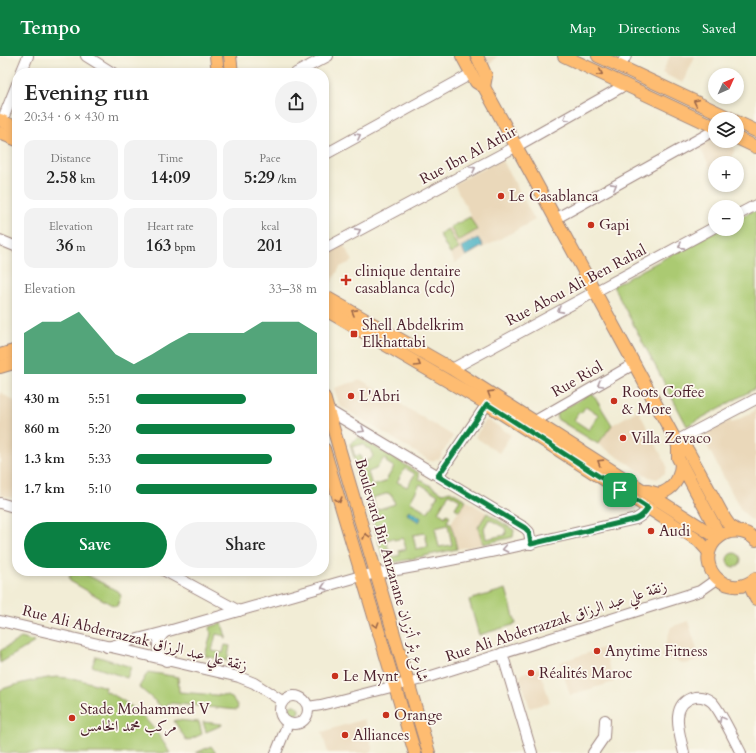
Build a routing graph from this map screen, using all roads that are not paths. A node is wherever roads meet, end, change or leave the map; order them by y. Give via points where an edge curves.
1 (28, 56) edge
2 (86, 56) edge
3 (216, 56) edge
4 (230, 56) edge
5 (328, 56) edge
6 (462, 56) edge
7 (477, 56) edge
8 (564, 56) edge
9 (598, 56) edge
10 (623, 61) edge
11 (23, 68) edge
12 (105, 68) edge
13 (217, 68) edge
14 (231, 68) edge
15 (305, 68) edge
16 (471, 74) junction
17 (624, 85) junction
18 (484, 87) junction
19 (12, 97) edge
20 (719, 112) edge
21 (1, 125) edge
22 (744, 125) edge
23 (708, 126) edge
24 (12, 127) edge
25 (756, 130) edge
26 (708, 133) edge
27 (12, 135) edge
28 (744, 141) edge
29 (517, 146) junction
30 (756, 147) edge
31 (329, 152) edge
32 (756, 205) edge
33 (744, 211) edge
34 (555, 218) junction
35 (708, 231) edge
36 (0, 240) edge
37 (12, 245) edge
38 (329, 246) edge
39 (595, 292) junction
40 (329, 299) edge
41 (329, 312) edge
42 (340, 317) junction
43 (329, 319) edge
44 (12, 351) edge
45 (0, 355) edge
46 (12, 363) edge
47 (634, 364) junction
48 (0, 367) edge
49 (452, 369) junction
50 (756, 399) edge
51 (487, 404) junction
52 (329, 412) edge
53 (329, 420) edge
54 (535, 421) junction
55 (677, 443) junction
56 (681, 464) junction
57 (329, 466) edge
58 (438, 476) junction
59 (644, 490) junction
60 (0, 503) edge
61 (12, 507) edge
62 (648, 508) junction
63 (738, 531) junction
64 (719, 537) junction
65 (756, 540) edge
66 (531, 544) junction
67 (710, 552) junction
68 (376, 574) junction
69 (174, 576) edge
70 (361, 576) junction
71 (717, 579) junction
72 (752, 581) edge
73 (756, 599) edge
74 (239, 611) junction
75 (0, 621) edge
76 (166, 632) junction
77 (107, 646) junction
78 (502, 653) junction
79 (166, 660) junction
80 (408, 683) junction
81 (395, 686) junction
82 (282, 701) junction
83 (308, 707) junction
84 (605, 720) dead end
85 (288, 723) junction
86 (276, 753) edge
87 (415, 753) edge
88 (429, 753) edge
89 (532, 753) edge
90 (594, 753) edge
91 (684, 753) edge
92 (741, 753) edge

1 - 11 street
2 - 12 street
3 - 13 main road
4 - 14 main road
5 - 15 street
6 - 16 main road
7 - 18 main road via 486,76
8 -> 17 main road
9 - 10 main road
20 -> 10 main road
16 - 18 main road via 476,82
31 -> 16 street
17 - 23 main road
17 -> 29 street, Rue Ibn Al Athir
18 - 29 main road
19 - 21 street
21 - 24 main road
21 - 27 main road
22 - 25 main road
34 -> 26 street
28 - 30 main road
29 - 34 main road
38 -> 29 street, Rue Ibn Al Athir
32 - 33 street
34 - 39 main road
35 -> 39 street, Rue Abou Ali Ben Rahal
36 - 37 street
39 - 47 main road
39 -> 49 street, Rue Abou Ali Ben Rahal
49 -> 40 main road
41 - 42 main road
42 - 43 main road
42 -> 51 main road
44 - 45 main road
46 - 48 main road
47 -> 54 street, Rue Riol
47 - 55 main road
54 -> 49 main road
50 - 55 street
51 - 58 street
51 - 62 main road
52 -> 58 street
68 -> 53 main road, Boulevard Bir Anzarane شارع بئر أنزران
59 -> 54 main road
55 - 56 main road
55 - 63 main road via 688,451 725,519
56 - 59 main road via 679,477 668,490 656,494
56 - 64 main road
57 -> 70 main road, Boulevard Bir Anzarane شارع بئر أنزران
58 - 66 street via 525,528 529,532
59 - 64 main road
60 - 61 street
62 - 66 street via 636,519
62 - 67 main road via 699,541
63 - 64 main road via 728,532
63 - 65 main road
64 - 67 main road
66 -> 68 street
67 - 71 main road via 709,565
68 - 70 street
68 - 80 main road, Boulevard Bir Anzarane شارع بئر أنزران
69 - 74 street
70 -> 74 street
70 -> 81 main road, Boulevard Bir Anzarane شارع بئر أنزران
71 - 72 main road via 738,587
71 - 78 street, Rue Ali Abderrazzak زنقة علي عبد الرزاق via 700,591
72 - 73 main road
74 - 76 street
75 - 77 street, Rue Ali Abderrazzak زنقة علي عبد الرزاق
76 - 77 street
76 - 79 street via 160,638 158,646
77 - 79 street, Rue Ali Abderrazzak زنقة علي عبد الرزاق
78 - 80 street, Rue Ali Abderrazzak زنقة علي عبد الرزاق
78 - 89 street
79 - 82 street, Rue Ali Abderrazzak زنقة علي عبد الرزاق via 244,679
80 - 81 street, Rue Ali Abderrazzak زنقة علي عبد الرزاق
80 - 88 main road, Boulevard Bir Anzarane شارع بئر أنزران
81 - 83 street, Rue Ali Abderrazzak زنقة علي عبد الرزاق
81 - 87 main road, Boulevard Bir Anzarane شارع بئر أنزران
82 - 83 street via 287,697 296,696 304,700
82 - 85 street via 280,714
83 - 85 street via 303,721
84 - 90 street via 604,737
85 - 86 street
92 -> 91 street via 717,708 701,697 688,700 679,712 677,722

